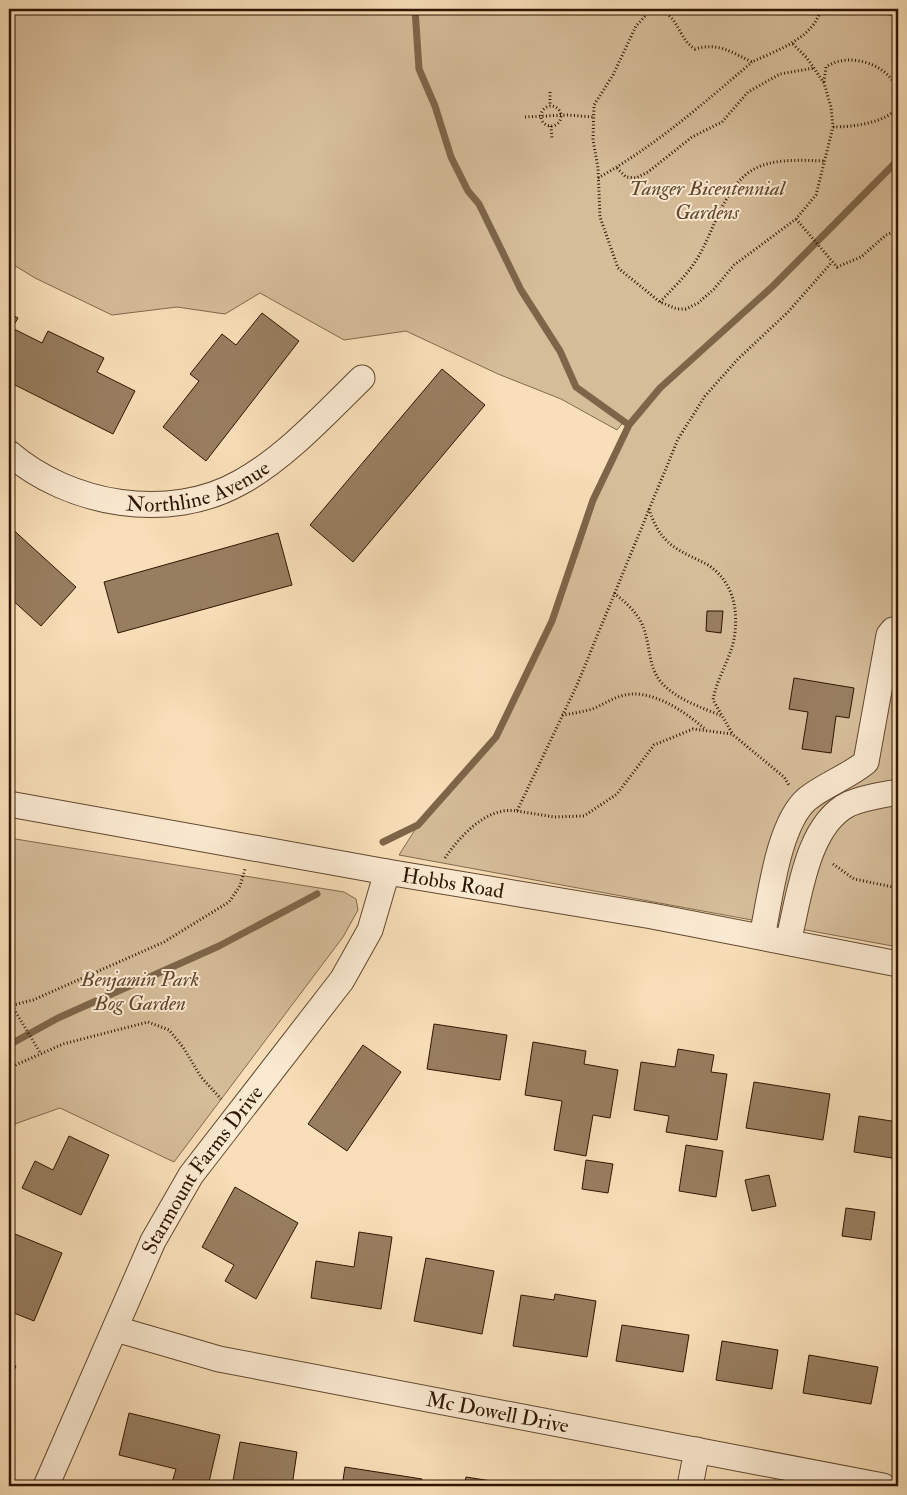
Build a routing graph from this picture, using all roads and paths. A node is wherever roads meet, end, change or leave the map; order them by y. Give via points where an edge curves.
1 (821, 9) edge
2 (793, 44) junction
3 (752, 62) junction
4 (814, 68) junction
5 (824, 83) junction
6 (898, 91) edge
7 (550, 92) dead end
8 (550, 106) junction
9 (898, 107) edge
10 (562, 115) junction
11 (541, 116) junction
12 (525, 117) dead end
13 (593, 117) junction
14 (551, 126) junction
15 (833, 127) junction
16 (552, 139) dead end
17 (824, 162) junction
18 (617, 168) junction
19 (598, 178) junction
20 (796, 218) junction
21 (898, 230) edge
22 (832, 262) junction
23 (660, 302) junction
24 (362, 378) dead end
25 (9, 453) edge
26 (649, 509) junction
27 (614, 593) junction
28 (898, 629) edge
29 (562, 716) junction
30 (722, 717) junction
31 (705, 730) junction
32 (732, 734) junction
33 (898, 792) edge
34 (9, 804) edge
35 (802, 805) junction
36 (517, 811) junction
37 (820, 834) junction
38 (249, 846) junction
39 (387, 872) junction
40 (430, 879) junction
41 (898, 888) edge
42 (762, 937) junction
43 (788, 942) junction
44 (898, 964) edge
45 (10, 1006) edge
46 (41, 1054) junction
47 (9, 1068) edge
48 (238, 1114) junction
49 (116, 1329) junction
50 (697, 1450) junction
51 (46, 1486) edge
52 (690, 1486) edge
53 (883, 1486) edge

1 - 2 path
2 - 3 path
2 - 4 path
3 - 13 path via 723,48 709,45 695,49 688,45 672,17 662,11 649,12 636,26 613,75 594,104
3 - 18 path via 672,130
4 - 5 path
4 - 18 path via 780,74 748,92 722,122 692,137 648,172 636,178 626,177
5 - 6 path via 826,68 835,61 850,60 878,67 892,78
5 - 15 path
7 - 8 path
8 - 10 path via 559,109
8 - 11 path via 543,110
9 - 15 path via 894,113 867,123
10 - 11 path
10 - 13 path
10 - 14 path via 558,124
11 - 12 path
11 - 14 path via 545,125
13 - 19 path
14 - 16 path
15 - 17 path
17 - 20 path via 816,195
17 - 23 path via 786,160 766,163 743,175 732,188 693,265
18 - 19 path
19 - 23 path via 600,217 618,268
20 - 22 path
20 - 23 path via 734,265 698,303 677,309
21 - 22 path via 886,235 861,257 837,267
22 - 26 path via 706,396 678,439
24 - 25 street, Northline Avenue via 277,456 240,483 202,497 135,504 95,498 45,478
26 - 27 path
26 - 30 path via 655,526 666,540 722,577 733,594 735,634 715,686 713,700
27 - 29 path
27 - 30 path via 632,608 642,623 649,656 662,684
28 - 35 street via 889,635 866,762
29 - 31 path via 590,710 622,695 641,694 654,696
29 - 36 path
30 - 32 path
31 - 32 path
31 - 36 path via 693,729 654,745 617,794 584,816 554,817
32 - 35 path via 784,777
33 - 37 street via 848,805 831,817
34 - 38 street, Hobbs Road
35 - 42 street via 784,836
36 - 40 path via 507,809 477,822 456,843
37 - 41 path via 834,866 854,879
37 - 43 street via 811,851
38 - 39 street, Hobbs Road
38 - 45 path via 240,886 229,902 164,942 33,1000
39 - 40 street, Hobbs Road
39 - 48 street, Starmount Farms Drive via 370,930 342,980
40 - 42 street, Hobbs Road
42 - 43 street, Hobbs Road
43 - 44 street, Hobbs Road
45 - 46 path
46 - 47 path
46 - 48 path via 63,1044 148,1022 169,1030 202,1078
48 - 49 street, Starmount Farms Drive via 191,1175 158,1233
49 - 50 street, Mc Dowell Drive via 219,1359
49 - 51 street, Starmount Farms Drive
50 - 52 street
50 - 53 street, Mc Dowell Drive

